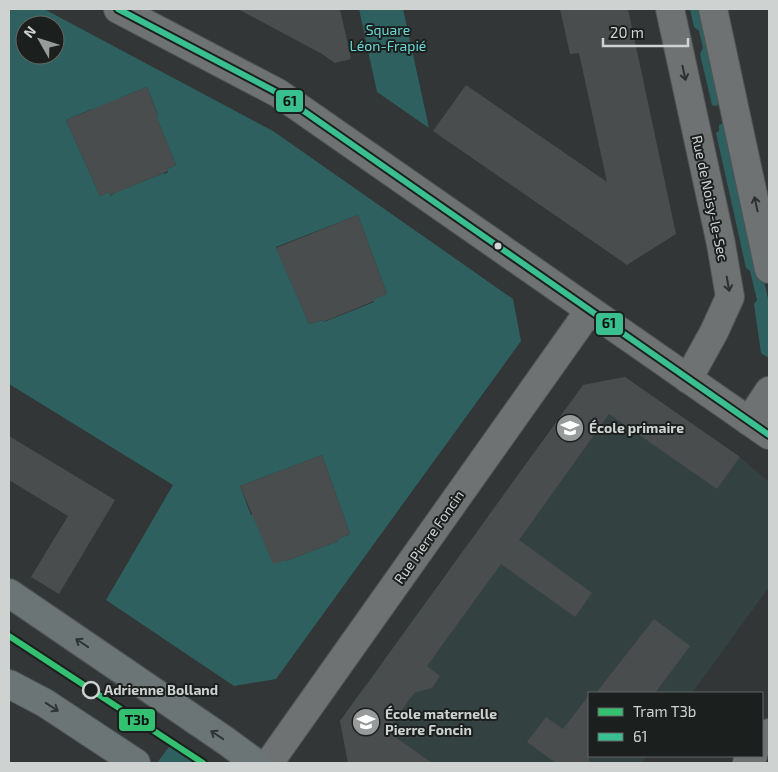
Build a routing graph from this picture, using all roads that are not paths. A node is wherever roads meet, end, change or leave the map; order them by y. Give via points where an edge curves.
1 (118, 9) edge
2 (670, 9) edge
3 (713, 9) edge
4 (769, 269) edge
5 (589, 311) junction
6 (688, 379) junction
7 (769, 391) edge
8 (759, 428) edge
9 (9, 594) edge
10 (9, 684) edge
11 (136, 763) edge
12 (256, 763) edge
13 (268, 763) edge

1 - 5 street via 278,93
2 -> 6 street, Rue de Noisy-le-Sec via 730,297
4 -> 3 street
5 - 6 street
5 - 13 street, Rue Pierre Foncin
6 - 8 street
7 - 8 street
12 -> 9 main road
10 -> 11 main road via 45,703

